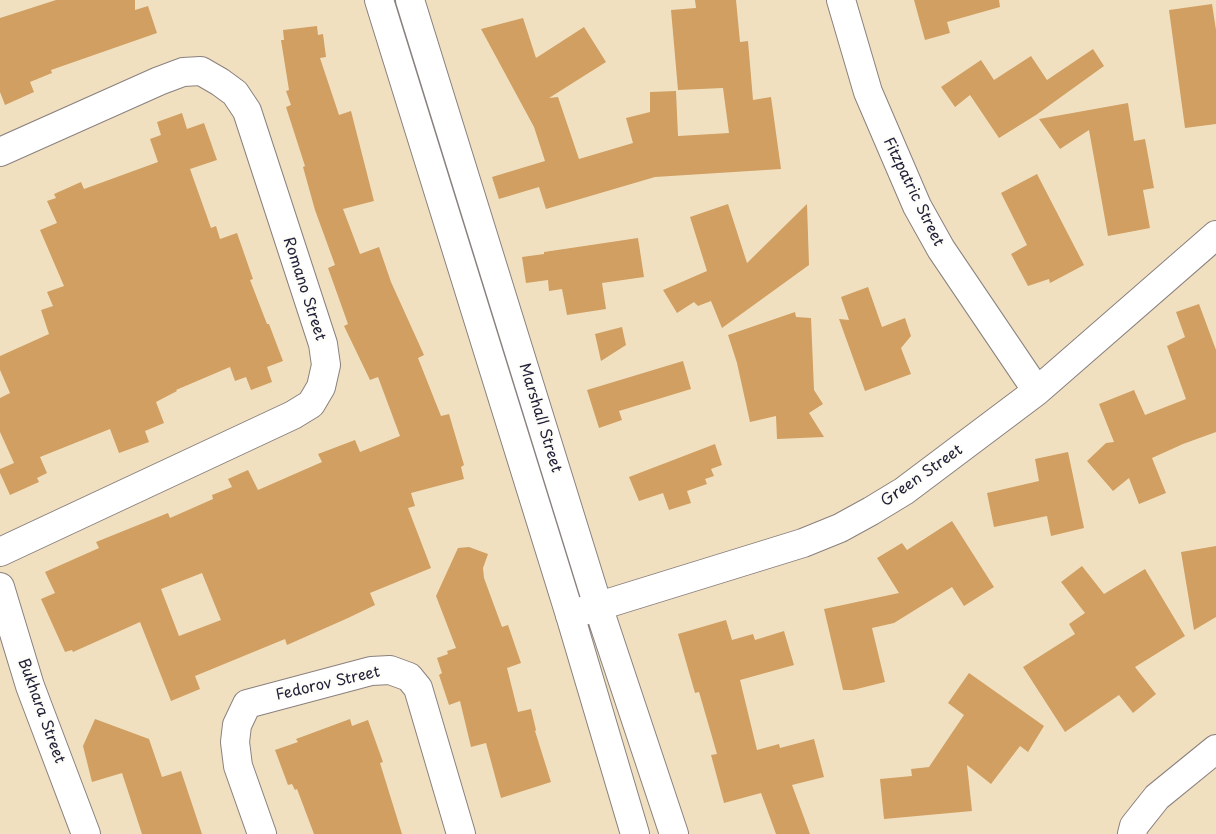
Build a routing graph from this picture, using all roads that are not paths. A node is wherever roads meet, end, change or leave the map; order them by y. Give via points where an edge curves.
1 (378, 0) edge
2 (410, 0) edge
3 (841, 0) edge
4 (0, 152) edge
5 (1216, 235) edge
6 (1037, 391) junction
7 (0, 552) edge
8 (0, 587) edge
9 (598, 606) junction
10 (570, 616) junction
11 (1216, 749) edge
12 (86, 834) edge
13 (262, 834) edge
14 (461, 834) edge
15 (635, 834) edge
16 (674, 834) edge
17 (1132, 834) edge

1 - 10 street, Marshall Street
2 - 9 street, Marshall Street
3 - 6 street, Fitzpatric Street via 868,92 917,206 941,249
4 - 7 street, Romano Street via 183,72 200,71 220,82 235,93 247,111 323,344 326,365 321,387 311,404 293,415
5 - 6 street, Green Street
6 - 9 street, Green Street via 904,491 840,528 803,543
8 - 12 street, Bukhara Street via 30,686
9 - 10 street, Green Street
9 - 16 street, Marshall Street
10 - 15 street, Marshall Street
11 - 17 street via 1156,796 1134,826
13 - 14 street, Fedorov Street via 238,766 235,742 237,725 247,704 371,670 390,670 409,677 418,688

